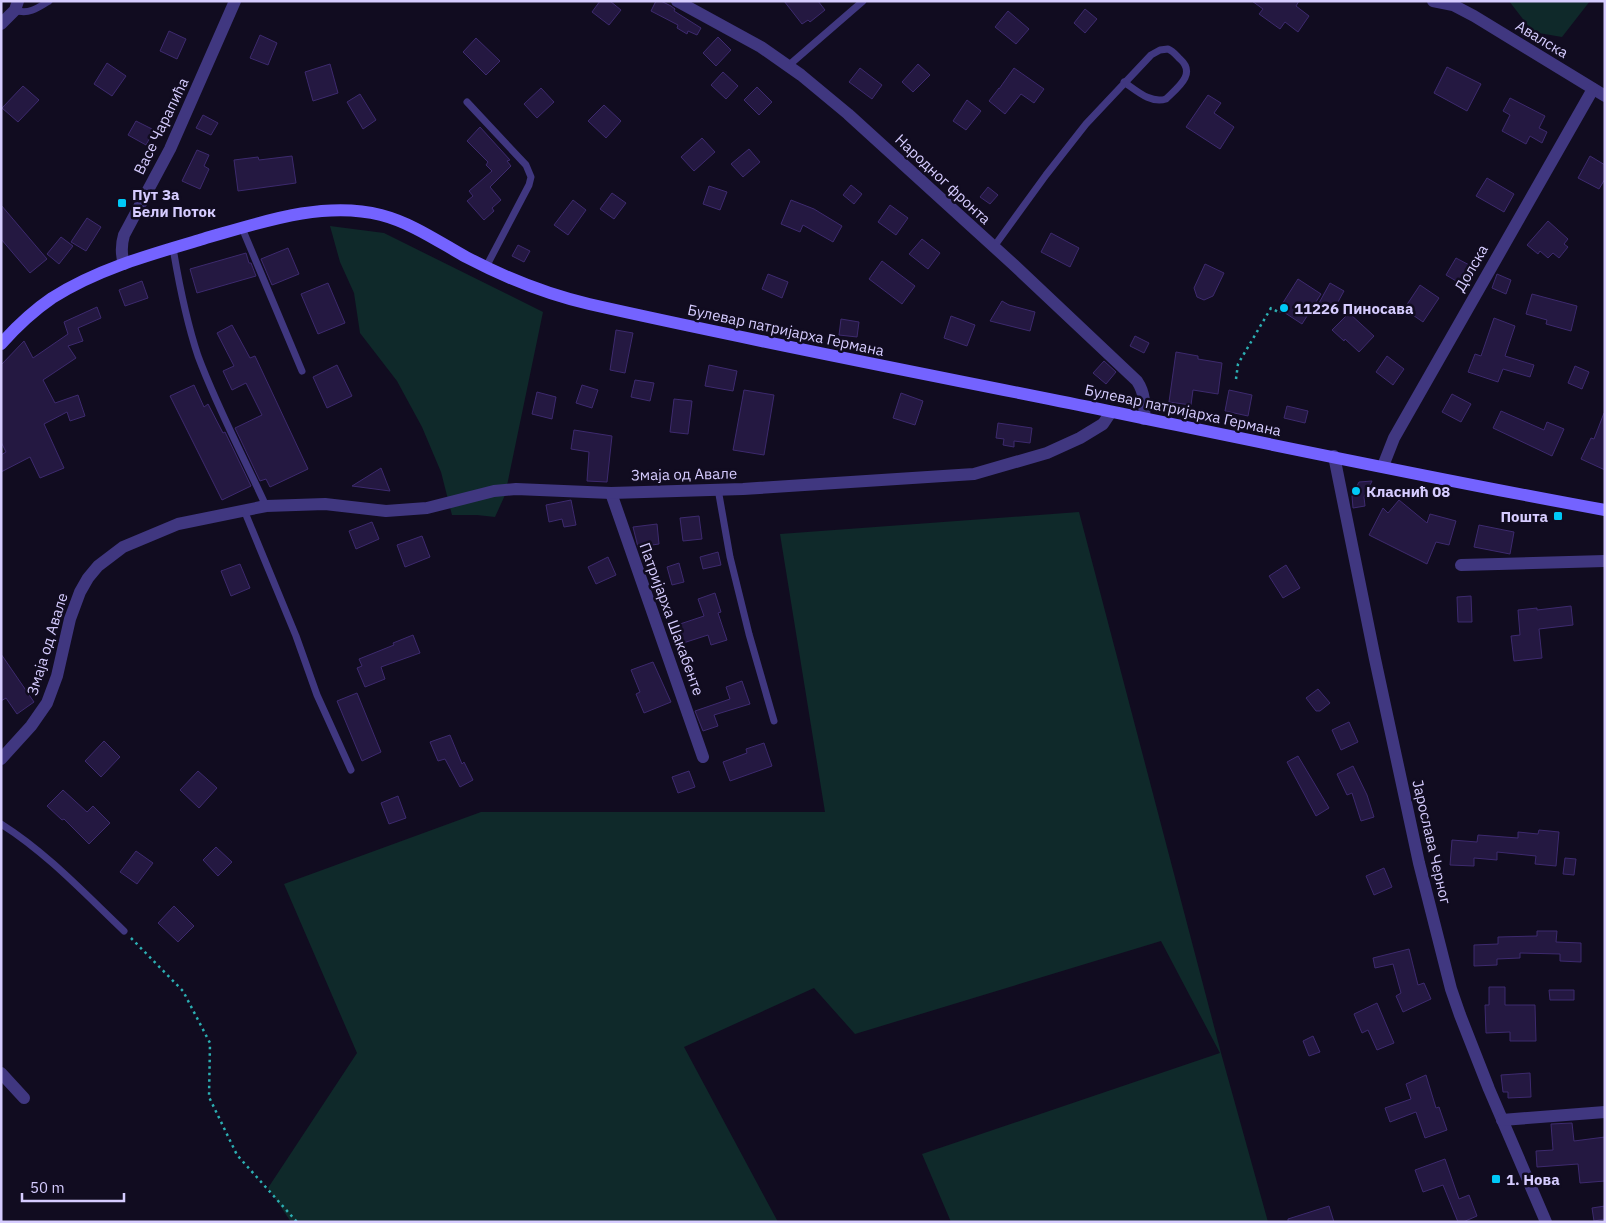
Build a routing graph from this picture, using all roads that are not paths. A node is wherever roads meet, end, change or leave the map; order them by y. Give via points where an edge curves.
1 (49, 1) edge
2 (235, 1) edge
3 (677, 1) edge
4 (863, 1) edge
5 (1433, 1) edge
6 (17, 6) edge
7 (1, 24) edge
8 (788, 66) junction
9 (1124, 82) junction
10 (1593, 89) junction
11 (1605, 96) edge
12 (466, 102) dead end
13 (242, 228) junction
14 (173, 248) junction
15 (994, 248) junction
16 (124, 264) junction
17 (486, 267) junction
18 (1, 344) edge
19 (302, 371) dead end
20 (1111, 412) junction
21 (1144, 419) junction
22 (1334, 456) junction
23 (1383, 466) junction
24 (718, 489) junction
25 (611, 492) junction
26 (266, 506) junction
27 (244, 510) junction
28 (1605, 510) edge
29 (1605, 561) edge
30 (1461, 565) dead end
31 (774, 721) dead end
32 (703, 757) dead end
33 (1, 759) edge
34 (351, 770) dead end
35 (1, 824) edge
36 (124, 931) road end
37 (1, 1073) edge
38 (24, 1098) dead end
39 (1605, 1112) edge
40 (1502, 1120) junction
41 (1546, 1222) edge

1 - 6 lane via 23,12
2 - 16 street, Васе Чарапића via 170,149 124,235
3 - 8 street, Народног фронта via 717,21
4 - 8 lane
5 - 10 street, Авалска via 1453,5 1474,16
6 - 7 street
8 - 15 street, Народног фронта via 848,114
9 - 9 lane via 1151,55 1164,49 1171,50 1184,62 1187,72 1185,80 1160,101
9 - 15 lane via 1072,142
10 - 11 street, Авалска
10 - 23 street, Долска via 1394,438
12 - 17 lane via 526,165 532,177
13 - 14 main road, Булевар патријарха Германа
13 - 17 main road, Булевар патријарха Германа via 284,217 322,212 379,214 415,228
13 - 19 lane
14 - 16 main road, Булевар патријарха Германа
14 - 26 lane via 180,293 198,355
15 - 21 street, Народног фронта via 1137,381 1145,404
16 - 18 main road, Булевар патријарха Германа via 52,298
17 - 20 main road, Булевар патријарха Германа via 535,289 589,304
20 - 21 main road, Булевар патријарха Германа
20 - 24 street, Змаја од Авале via 1103,424 1047,453 974,474
21 - 22 main road, Булевар патријарха Германа
22 - 23 main road, Булевар патријарха Германа
22 - 40 street, Јарослава Черног via 1375,659 1438,939 1460,1015
23 - 28 main road, Булевар патријарха Германа
24 - 25 street, Змаја од Авале
24 - 31 lane via 730,557
25 - 26 street, Змаја од Авале via 516,488 399,511 325,504
25 - 32 street, Патријарха Шакабенте
26 - 27 street, Змаја од Авале
27 - 33 street, Змаја од Авале via 178,524 123,547 98,566 80,592 47,703
27 - 34 lane via 317,695
29 - 30 street
35 - 36 lane via 43,855
37 - 38 street
39 - 40 street
40 - 41 street, Јарослава Черног

